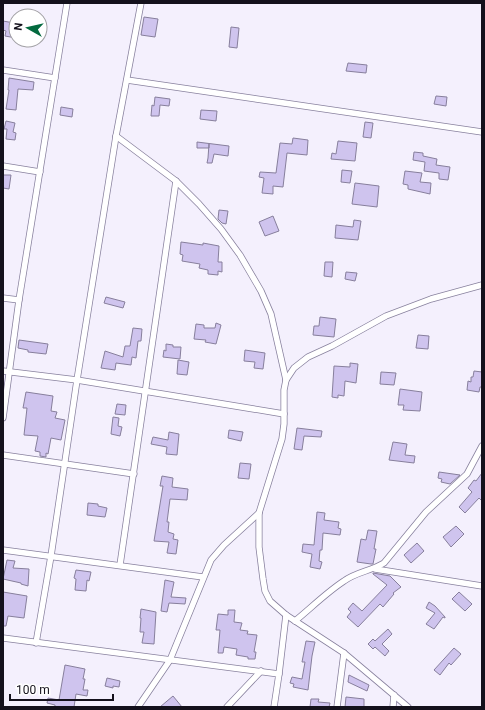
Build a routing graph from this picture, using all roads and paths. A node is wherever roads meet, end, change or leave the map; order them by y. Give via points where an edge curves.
1 (67, 3) edge
2 (141, 3) edge
3 (3, 70) edge
4 (55, 78) junction
5 (127, 80) junction
6 (482, 132) edge
7 (116, 136) junction
8 (3, 166) edge
9 (40, 172) junction
10 (176, 181) junction
11 (482, 285) edge
12 (3, 298) edge
13 (19, 300) junction
14 (6, 371) edge
15 (77, 380) junction
16 (286, 380) junction
17 (146, 392) junction
18 (284, 414) junction
19 (3, 418) edge
20 (482, 446) edge
21 (3, 455) edge
22 (66, 464) junction
23 (134, 474) junction
24 (260, 513) junction
25 (3, 550) edge
26 (51, 556) junction
27 (120, 565) junction
28 (375, 569) junction
29 (203, 577) junction
30 (482, 586) edge
31 (286, 615) junction
32 (295, 621) junction
33 (3, 638) edge
34 (36, 643) junction
35 (344, 653) junction
36 (170, 660) junction
37 (261, 671) junction
38 (278, 674) junction
39 (394, 695) junction
40 (138, 707) edge
41 (227, 707) edge
42 (274, 707) edge
43 (337, 707) edge
44 (393, 707) edge
45 (408, 707) edge

1 - 4 street
2 - 5 street
3 - 4 street
4 - 9 street
5 - 6 street
5 - 7 street
7 - 10 street
7 - 15 street
8 - 9 street
9 - 13 street
10 - 16 street via 220,229 240,255 261,291 271,314
10 - 17 street
11 - 16 street via 432,299 386,316 332,346 308,356 294,368
12 - 13 street
13 - 14 street
14 - 15 street
14 - 19 street
15 - 17 street
15 - 22 street
16 - 18 street
17 - 18 street
17 - 23 street
18 - 24 street via 282,439
20 - 28 street via 467,474 426,512 391,557
21 - 22 street
22 - 23 street
22 - 26 street
23 - 27 street
24 - 29 street via 224,545 211,560
24 - 31 street via 259,547 265,591 270,601
25 - 26 street
26 - 27 street
26 - 34 street
27 - 29 street
28 - 30 street
28 - 32 street via 344,580
29 - 36 street
31 - 32 street
31 - 38 street
32 - 35 street
33 - 34 street
34 - 36 street
35 - 39 street
35 - 43 street
36 - 37 street
36 - 40 street
37 - 38 street
37 - 41 street
38 - 42 street
39 - 44 street
39 - 45 street

